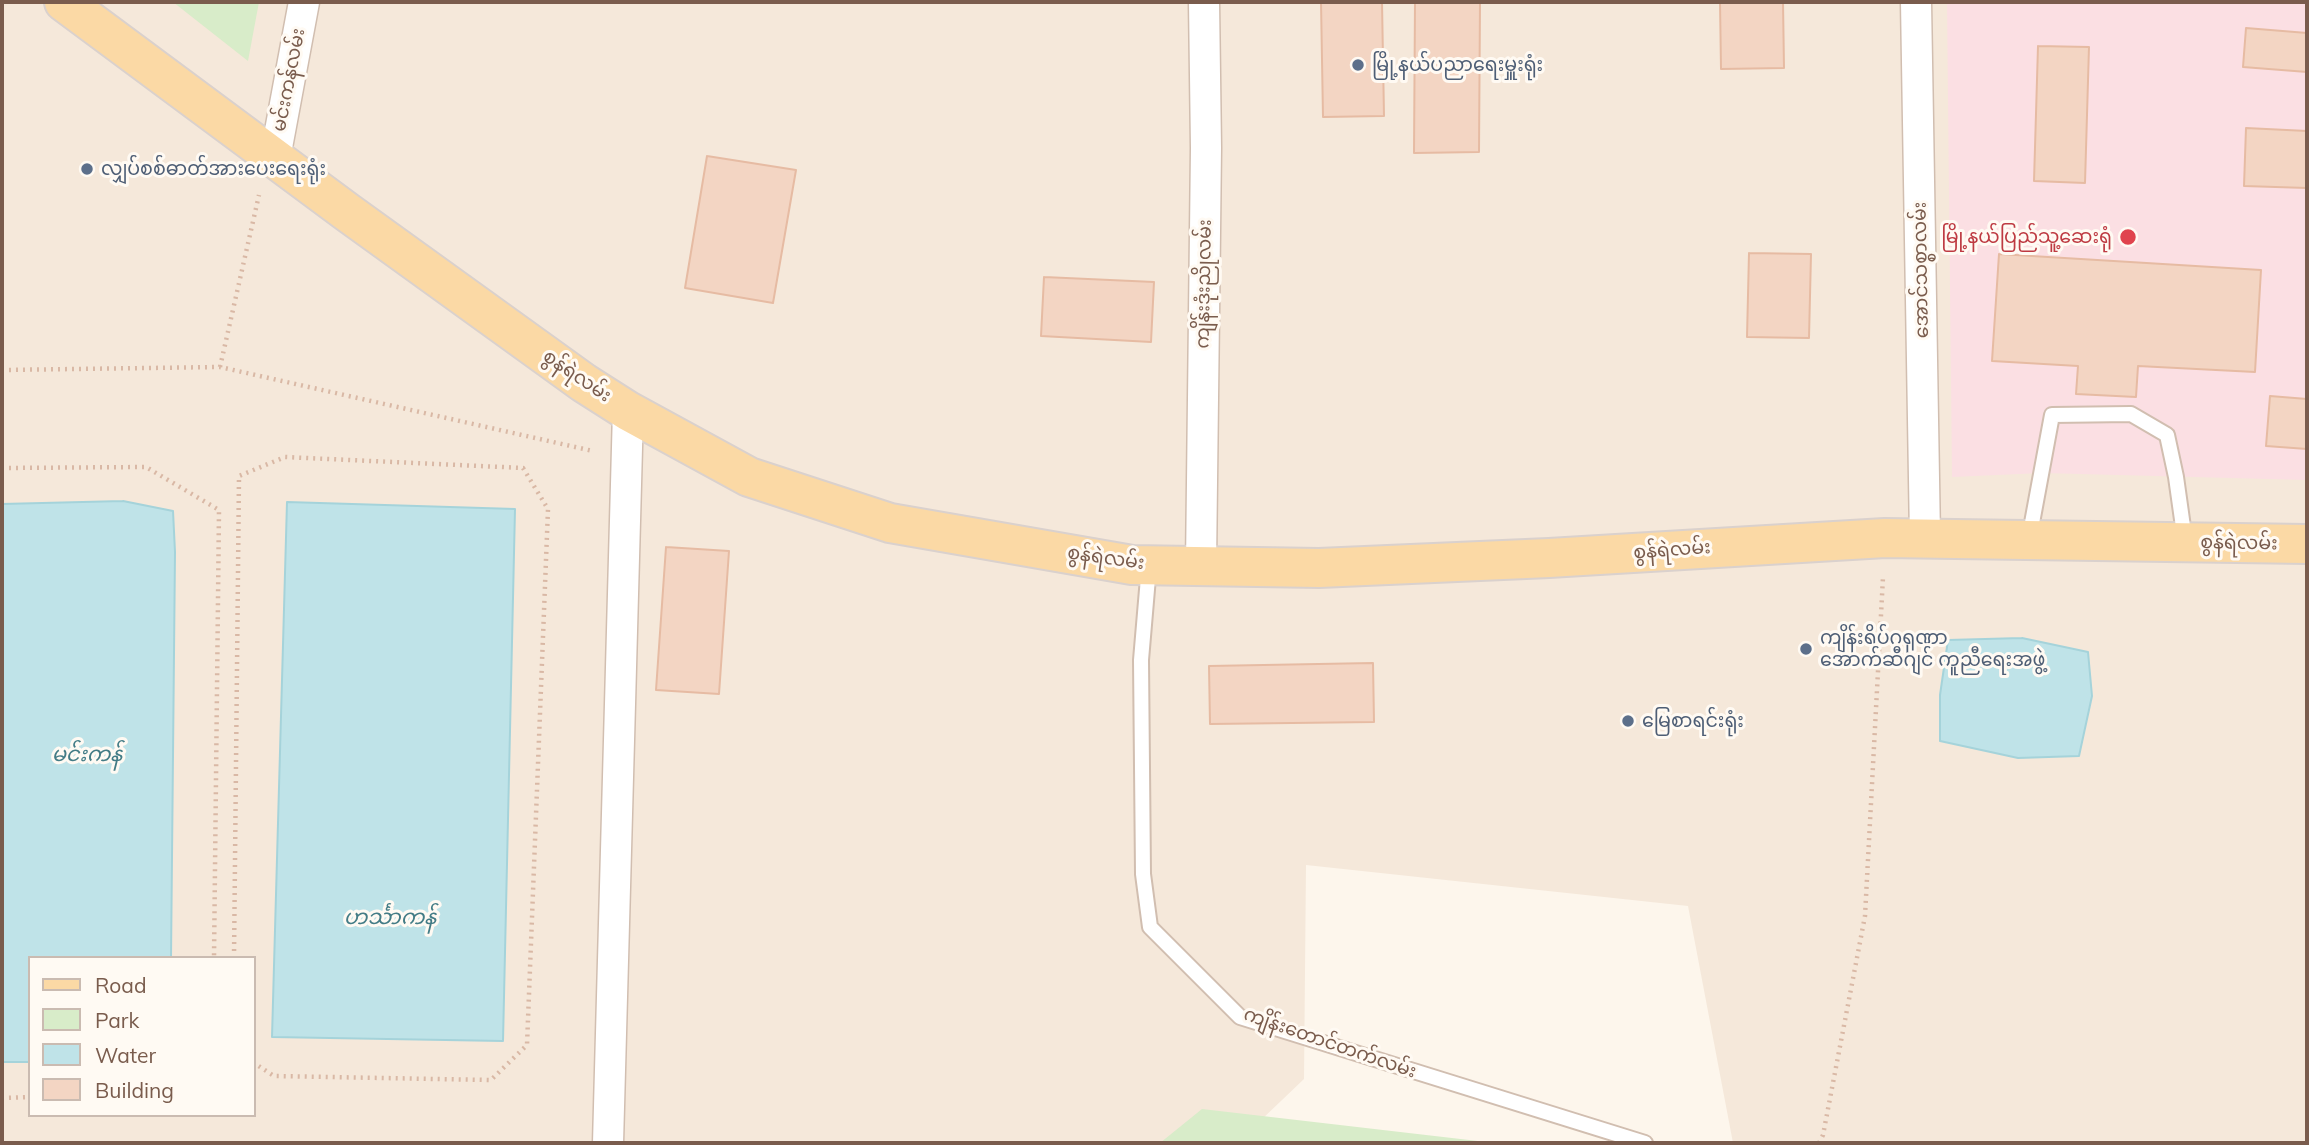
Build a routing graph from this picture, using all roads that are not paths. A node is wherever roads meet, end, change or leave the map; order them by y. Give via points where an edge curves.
1 (64, 2) edge
2 (303, 2) edge
3 (1204, 2) edge
4 (1916, 2) edge
5 (271, 155) junction
6 (628, 411) junction
7 (1925, 538) junction
8 (2029, 540) junction
9 (2185, 542) junction
10 (2307, 544) edge
11 (1150, 565) junction
12 (1201, 565) junction
13 (608, 1143) edge
14 (1646, 1143) edge

1 - 5 main road, စွန်ရဲလမ်း
2 - 5 street, မင်းကန်လမ်း
3 - 12 street, ကျိန်းဒုံးညိုလမ်း
4 - 7 street, အောင်သစ္စာလမ်း
5 - 6 main road, စွန်ရဲလမ်း
6 - 11 main road, စွန်ရဲလမ်း via 749,477 890,523
6 - 13 street
7 - 8 main road, စွန်ရဲလမ်း
7 - 12 main road, စွန်ရဲလမ်း via 1333,567
8 - 9 main road, စွန်ရဲလမ်း
8 - 9 lane via 2052,415 2131,414 2167,435
9 - 10 main road, စွန်ရဲလမ်း
11 - 12 main road, စွန်ရဲလမ်း
11 - 14 lane, ကျိန်းတောင်တက်လမ်း via 1141,672 1143,874 1150,927 1240,1017

